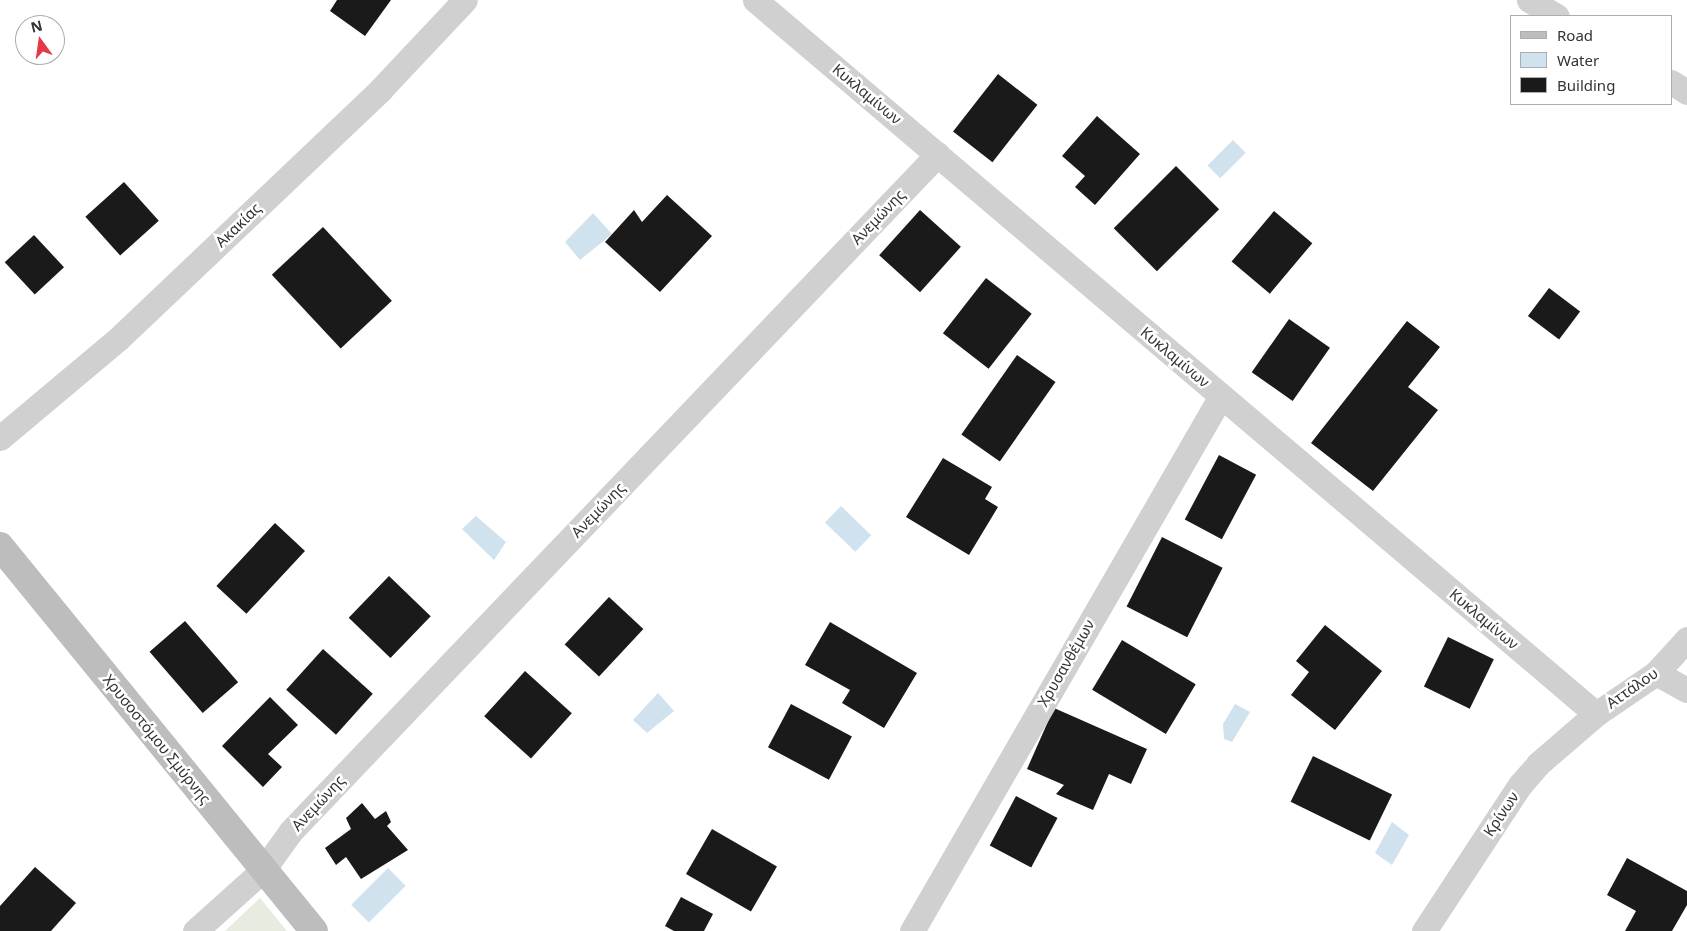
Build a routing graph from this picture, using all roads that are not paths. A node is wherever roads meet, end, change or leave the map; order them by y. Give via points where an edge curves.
1 (465, 0) edge
2 (755, 0) edge
3 (1529, 0) edge
4 (1555, 15) edge
5 (1672, 83) edge
6 (1687, 92) edge
7 (938, 154) junction
8 (1221, 396) junction
9 (0, 438) edge
10 (0, 546) edge
11 (1687, 639) edge
12 (1656, 673) junction
13 (1687, 690) edge
14 (1596, 714) junction
15 (263, 870) junction
16 (195, 931) edge
17 (314, 931) edge
18 (912, 931) edge
19 (1424, 931) edge

1 - 9 street, Ακακίας via 381,89 118,339
2 - 7 street, Κυκλαμίνων
3 - 4 street
5 - 6 street
7 - 8 street, Κυκλαμίνων
7 - 15 street, Ανεμώνης via 291,830
8 - 14 street, Κυκλαμίνων
8 - 18 street, Χρυσανθέμων
10 - 15 street, Χρυσοστόμου Σμύρνης
11 - 12 street, Αττάλου
12 - 13 street
12 - 14 street, Αττάλου
14 - 19 street, Κρίνων via 1558,745 1520,785
15 - 16 street, Ανεμώνης
15 - 17 street, Χρυσοστόμου Σμύρνης

